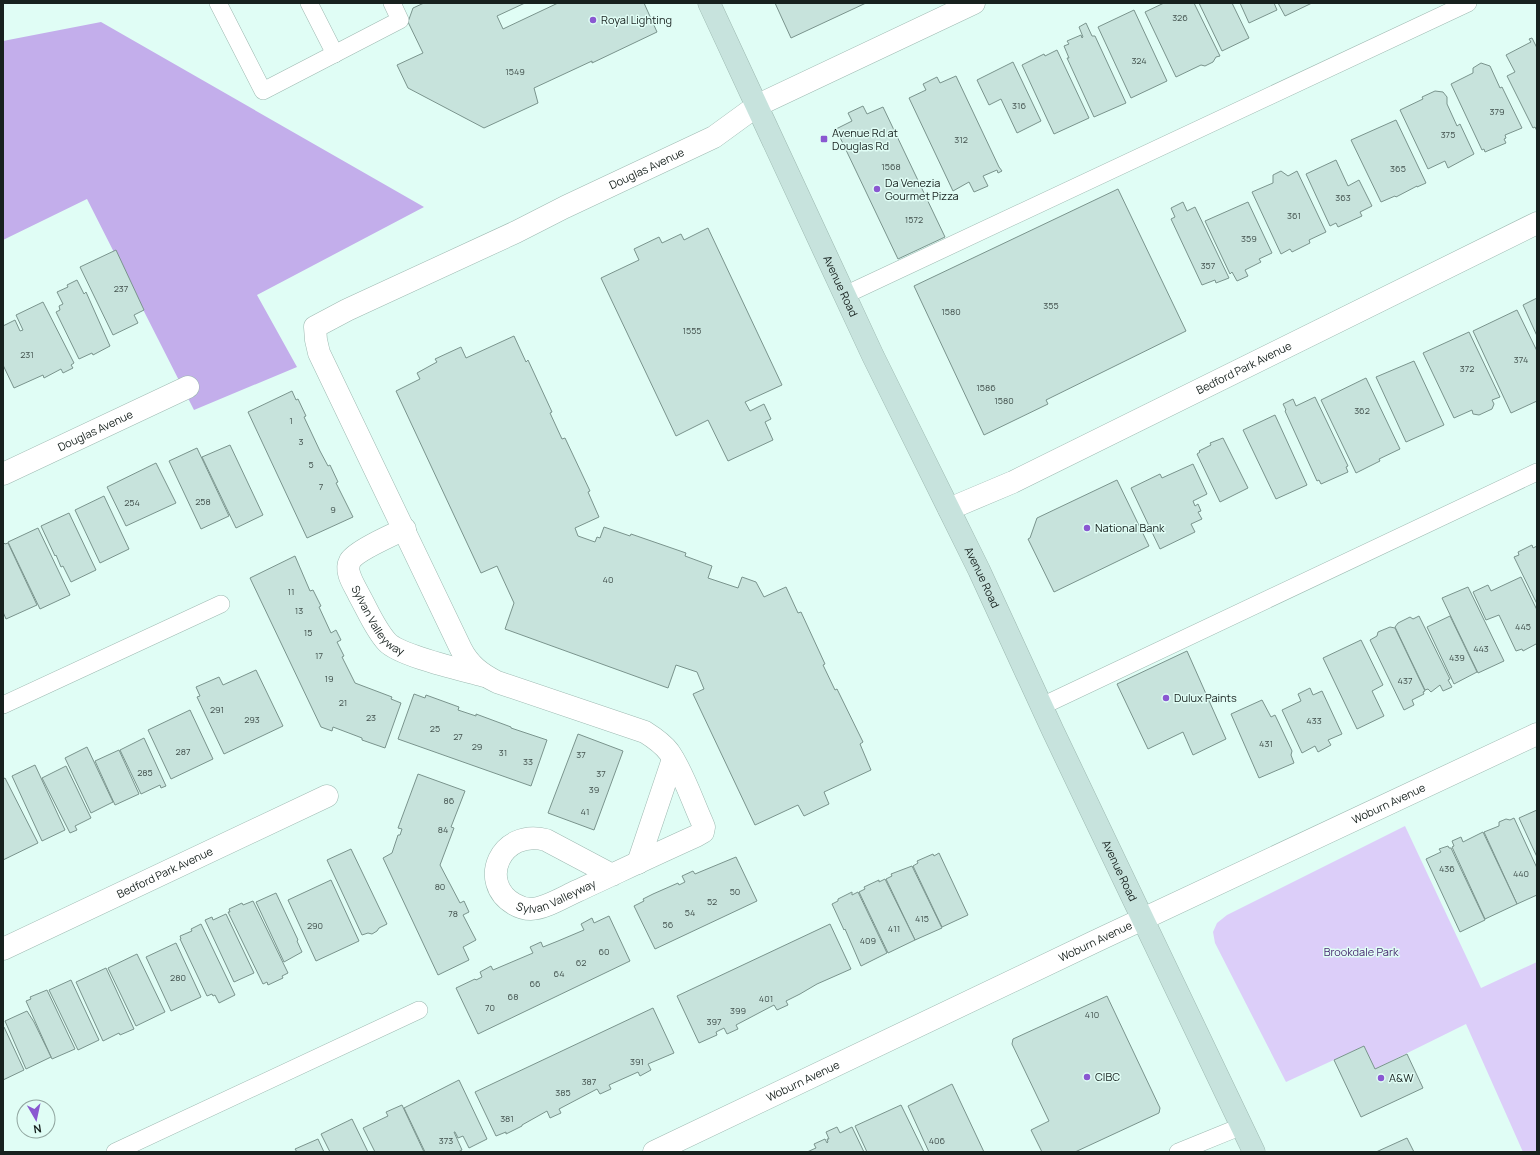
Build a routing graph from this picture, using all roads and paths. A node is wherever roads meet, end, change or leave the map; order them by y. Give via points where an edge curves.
1 (218, 3) edge
2 (309, 3) edge
3 (392, 3) edge
4 (709, 3) edge
5 (974, 3) edge
6 (1468, 3) edge
7 (335, 54) junction
8 (758, 105) junction
9 (1537, 223) edge
10 (845, 295) junction
11 (315, 327) joint
12 (188, 387) dead end
13 (1537, 472) edge
14 (3, 474) edge
15 (949, 509) junction
16 (405, 529) junction
17 (221, 604) dead end
18 (489, 678) junction
19 (3, 705) edge
20 (1042, 706) junction
21 (1537, 734) edge
22 (673, 759) junction
23 (327, 796) dead end
24 (638, 863) junction
25 (612, 875) junction
26 (1143, 920) junction
27 (3, 949) edge
28 (419, 1010) dead end
29 (1242, 1126) junction
30 (116, 1152) edge
31 (654, 1152) edge
32 (1178, 1152) edge
33 (1254, 1152) edge

1 - 7 lane via 263,91
2 - 7 lane
3 - 7 lane via 400,20
4 - 8 main road, Avenue Road
5 - 8 street, Douglas Avenue
6 - 10 lane
8 - 10 main road, Avenue Road
8 - 11 street, Douglas Avenue via 714,137
9 - 15 street, Bedford Park Avenue via 1013,482
10 - 15 main road, Avenue Road
11 - 16 street, Sylvan Valleyway via 319,352
12 - 14 street, Douglas Avenue
13 - 20 lane
15 - 20 main road, Avenue Road
16 - 18 street, Sylvan Valleyway via 463,653 474,667
16 - 18 street, Sylvan Valleyway via 360,553 350,562 350,578 377,629 388,644 404,653
17 - 19 lane
18 - 22 street, Sylvan Valleyway via 645,732 660,743
20 - 26 main road, Avenue Road
21 - 26 street, Woburn Avenue
22 - 24 street
22 - 24 street, Sylvan Valleyway via 704,827 702,832
23 - 27 street, Bedford Park Avenue
24 - 25 street, Sylvan Valleyway
25 - 25 street, Sylvan Valleyway via 546,840 537,838 512,843 502,854 496,868 496,878 507,898 520,907 532,909
26 - 29 main road, Avenue Road
26 - 31 street, Woburn Avenue
28 - 30 lane
29 - 32 lane
29 - 33 main road, Avenue Road

